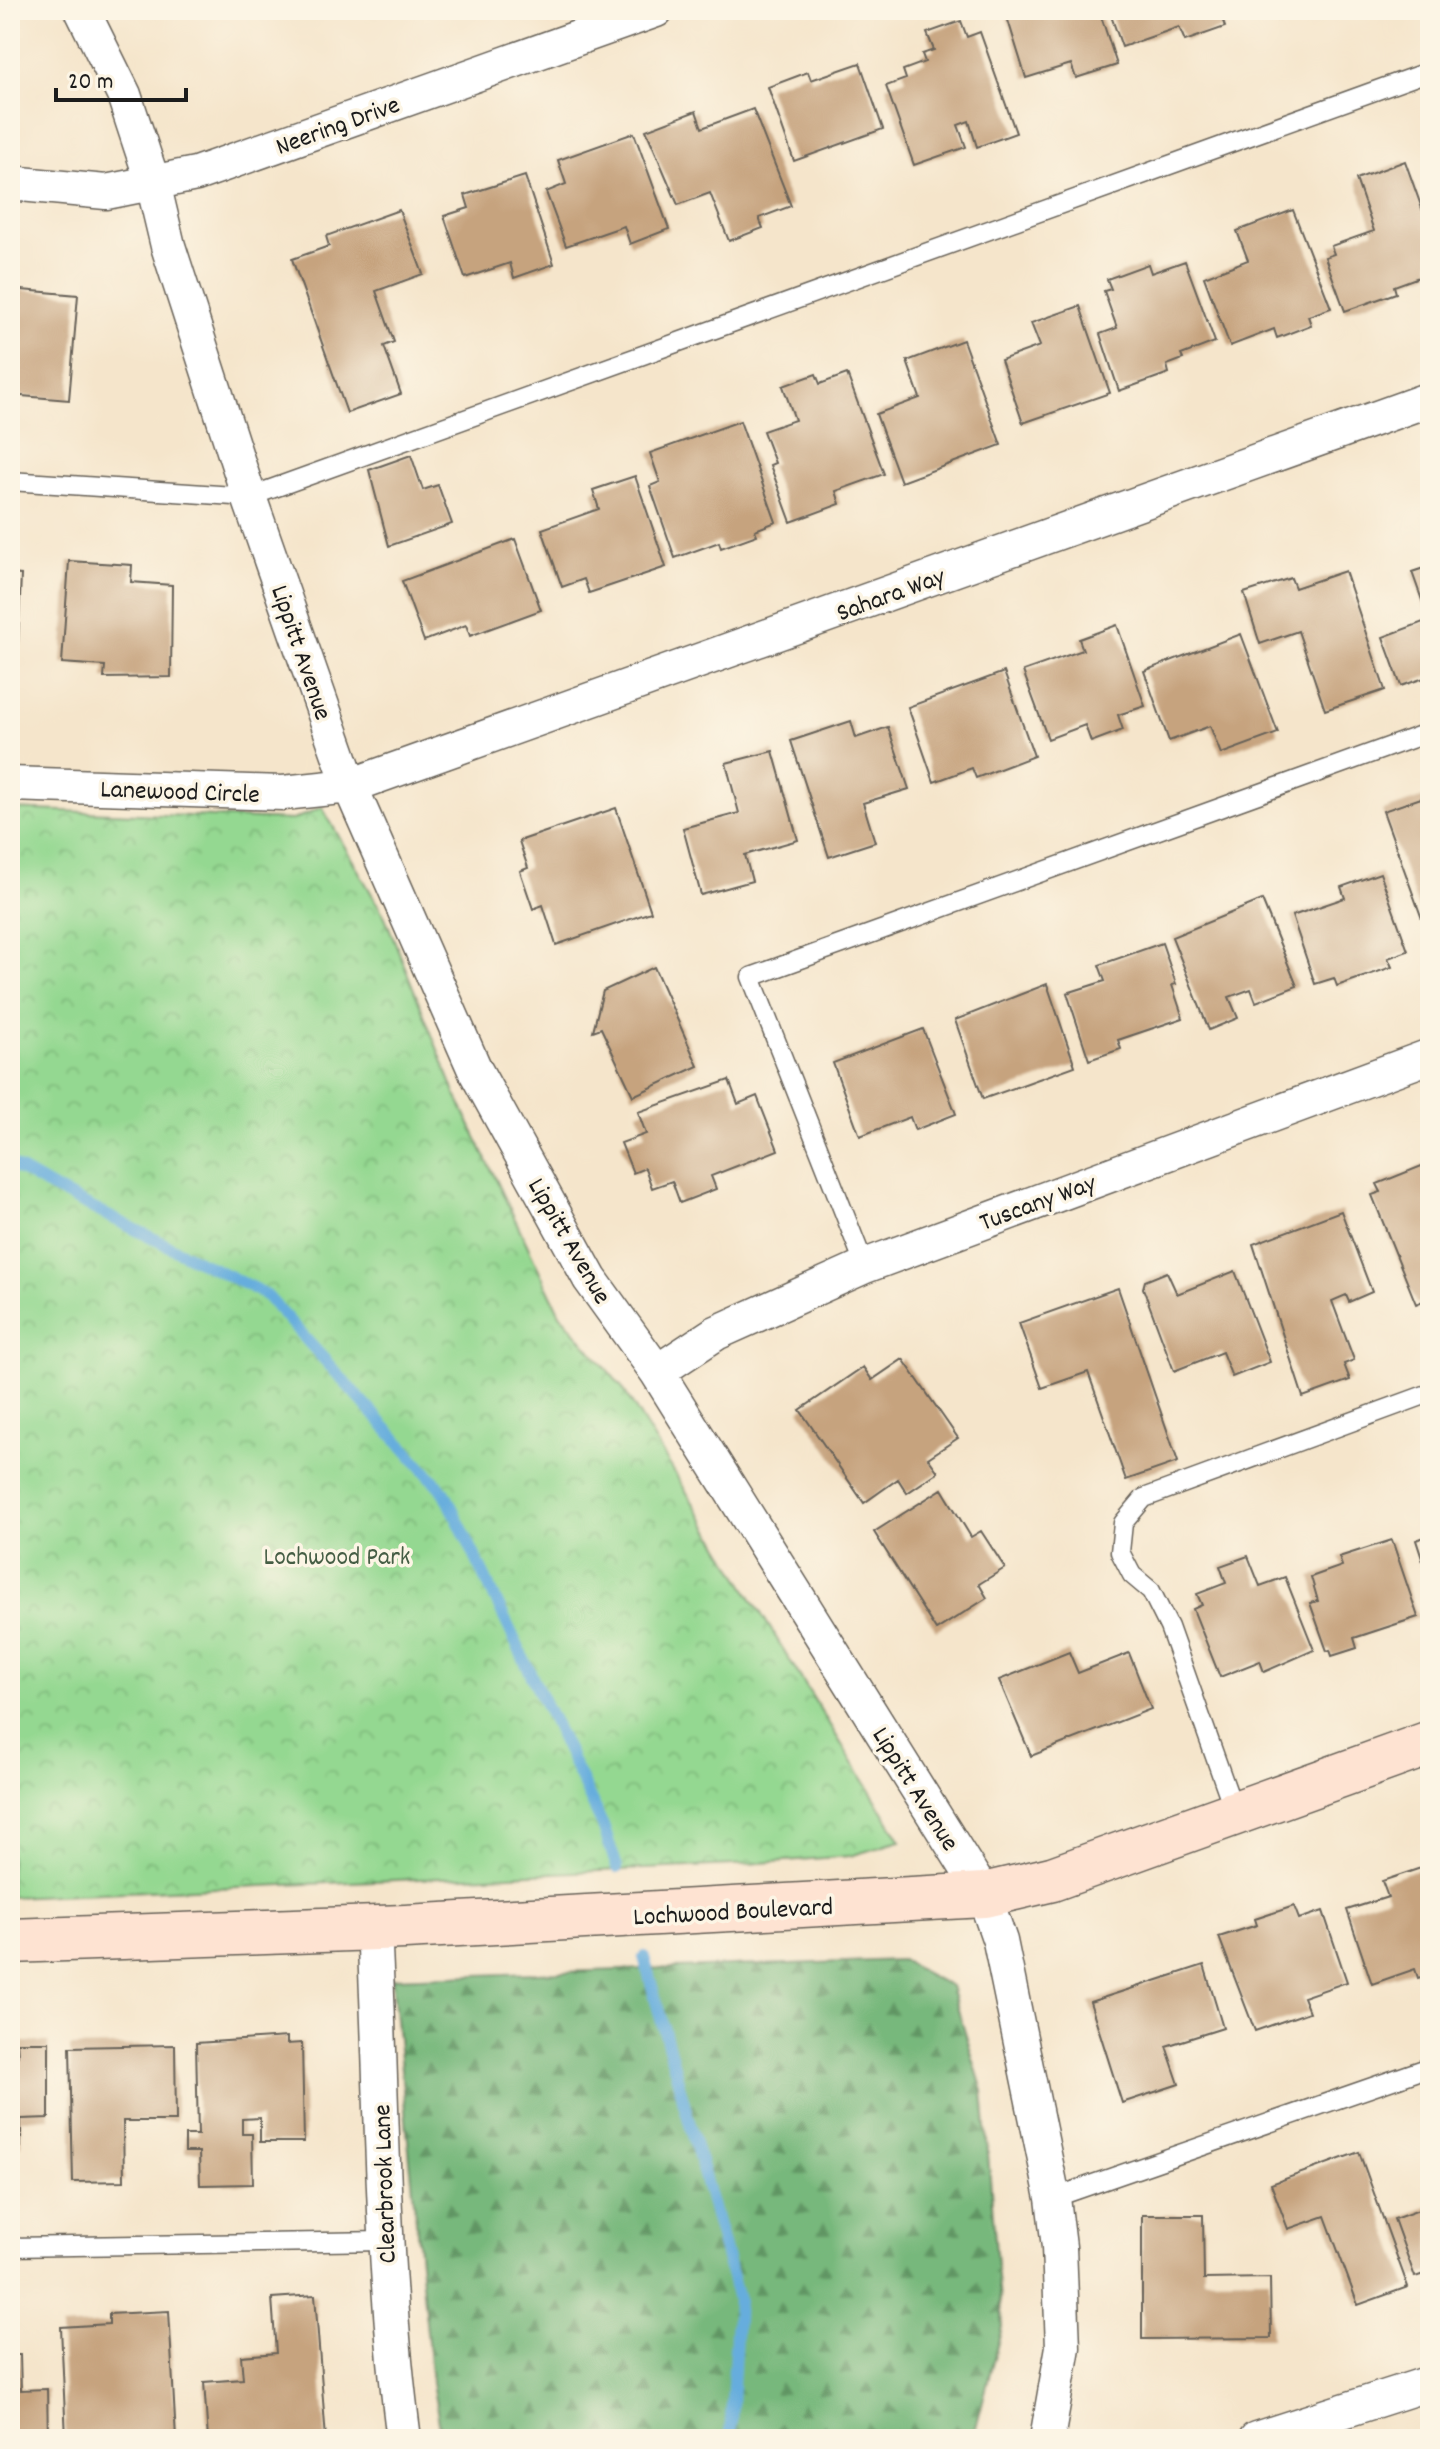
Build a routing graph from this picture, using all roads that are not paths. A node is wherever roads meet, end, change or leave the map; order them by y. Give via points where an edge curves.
1 (82, 10) edge
2 (656, 10) edge
3 (1430, 71) edge
4 (10, 183) edge
5 (153, 183) junction
6 (1430, 399) edge
7 (10, 481) edge
8 (249, 497) junction
9 (1430, 732) edge
10 (10, 784) edge
11 (350, 786) junction
12 (1430, 1056) edge
13 (865, 1266) junction
14 (657, 1372) junction
15 (1430, 1393) edge
16 (1430, 1743) edge
17 (1235, 1813) junction
18 (984, 1895) junction
19 (374, 1928) junction
20 (10, 1941) edge
21 (1430, 2067) edge
22 (1053, 2198) junction
23 (385, 2241) junction
24 (10, 2247) edge
25 (1430, 2383) edge
26 (404, 2439) edge
27 (1047, 2439) edge
28 (1256, 2439) edge

1 - 5 street, Lippitt Avenue via 124,95
2 - 5 street, Neering Drive via 214,168
3 - 8 lane
4 - 5 street, Neering Drive via 106,192
5 - 8 street, Lippitt Avenue via 168,246
6 - 11 street, Sahara Way
7 - 8 lane
8 - 11 street, Lippitt Avenue
9 - 13 lane via 751,977
10 - 11 street, Lanewood Circle via 283,793
11 - 14 street, Lippitt Avenue via 475,1070 590,1279
12 - 13 street, Tuscany Way
13 - 14 street, Tuscany Way via 716,1333
14 - 18 street, Lippitt Avenue
15 - 17 lane via 1144,1498 1123,1523 1120,1552 1132,1575 1151,1591 1169,1627
16 - 17 street, Lochwood Boulevard
17 - 18 street, Lochwood Boulevard via 1052,1879
18 - 19 street, Lochwood Boulevard
18 - 22 street, Lippitt Avenue via 1000,1941
19 - 20 street, Lochwood Boulevard
19 - 23 street, Clearbrook Lane
21 - 22 lane
22 - 27 street, Lippitt Avenue via 1063,2347
23 - 24 lane
23 - 26 street, Clearbrook Lane
25 - 28 street

